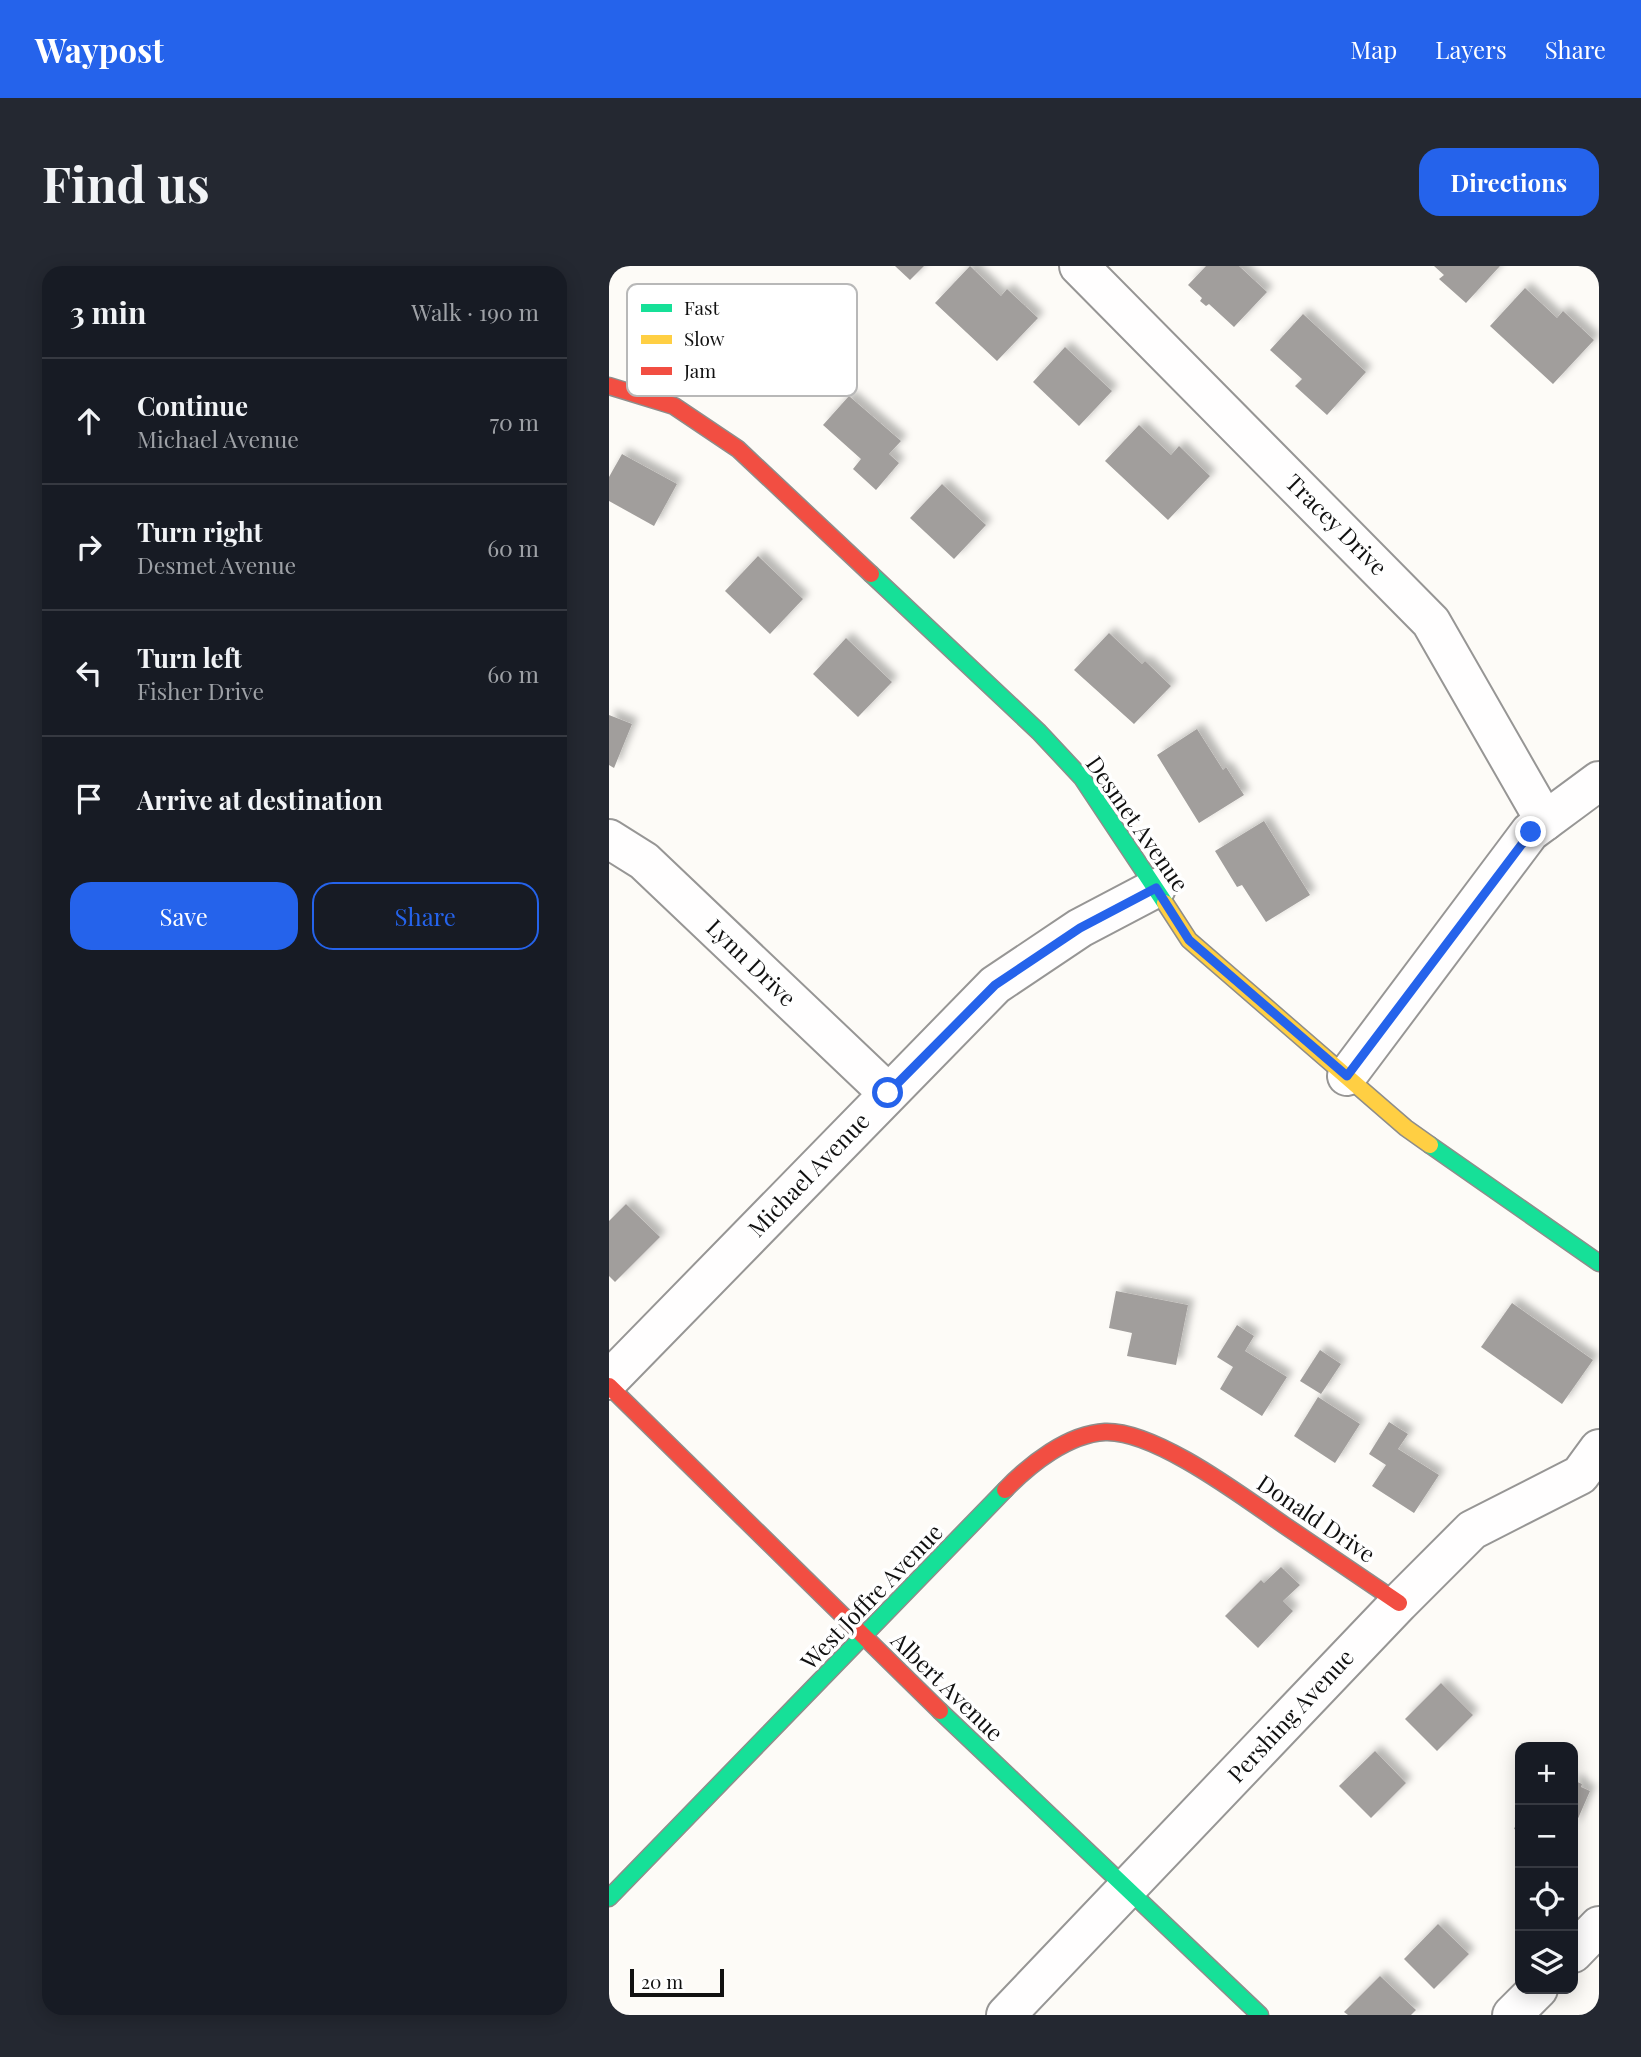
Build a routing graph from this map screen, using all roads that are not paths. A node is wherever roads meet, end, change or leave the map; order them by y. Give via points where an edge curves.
1 (1079, 266) edge
2 (609, 386) edge
3 (627, 392) edge
4 (642, 396) edge
5 (1599, 781) edge
6 (1545, 821) junction
7 (609, 839) edge
8 (1156, 888) junction
9 (1347, 1076) junction
10 (888, 1093) junction
11 (1599, 1263) edge
12 (609, 1380) edge
13 (609, 1386) edge
14 (1599, 1449) edge
15 (1208, 1473) joint
16 (1399, 1603) junction
17 (864, 1638) junction
18 (1126, 1891) junction
19 (609, 1898) edge
20 (1599, 1926) edge
21 (1578, 1948) edge
22 (1533, 1994) edge
23 (1006, 2015) edge
24 (1260, 2015) edge
25 (1512, 2015) edge

1 - 6 street, Tracey Drive via 1431,622
2 - 3 street, Desmet Avenue
4 - 8 street, Desmet Avenue via 674,406 737,449 1048,741 1082,778
5 - 6 street
6 - 9 street via 1531,832
7 - 10 street, Lynn Drive via 644,861
8 - 9 street, Desmet Avenue via 1189,940
8 - 10 street, Michael Avenue via 1080,928 995,985
9 - 11 street, Desmet Avenue via 1406,1128
10 - 12 street, Michael Avenue
13 - 17 street, Albert Avenue
14 - 16 street, Pershing Avenue via 1580,1475 1472,1530
15 - 16 street, Donald Drive
15 - 17 street, West Joffre Avenue via 1146,1440 1106,1432 1073,1439 1021,1475
16 - 18 street, Pershing Avenue
17 - 18 street, Albert Avenue
17 - 19 street, West Joffre Avenue
18 - 23 street, Pershing Avenue
18 - 24 street, Albert Avenue
20 - 21 street
22 - 25 street

